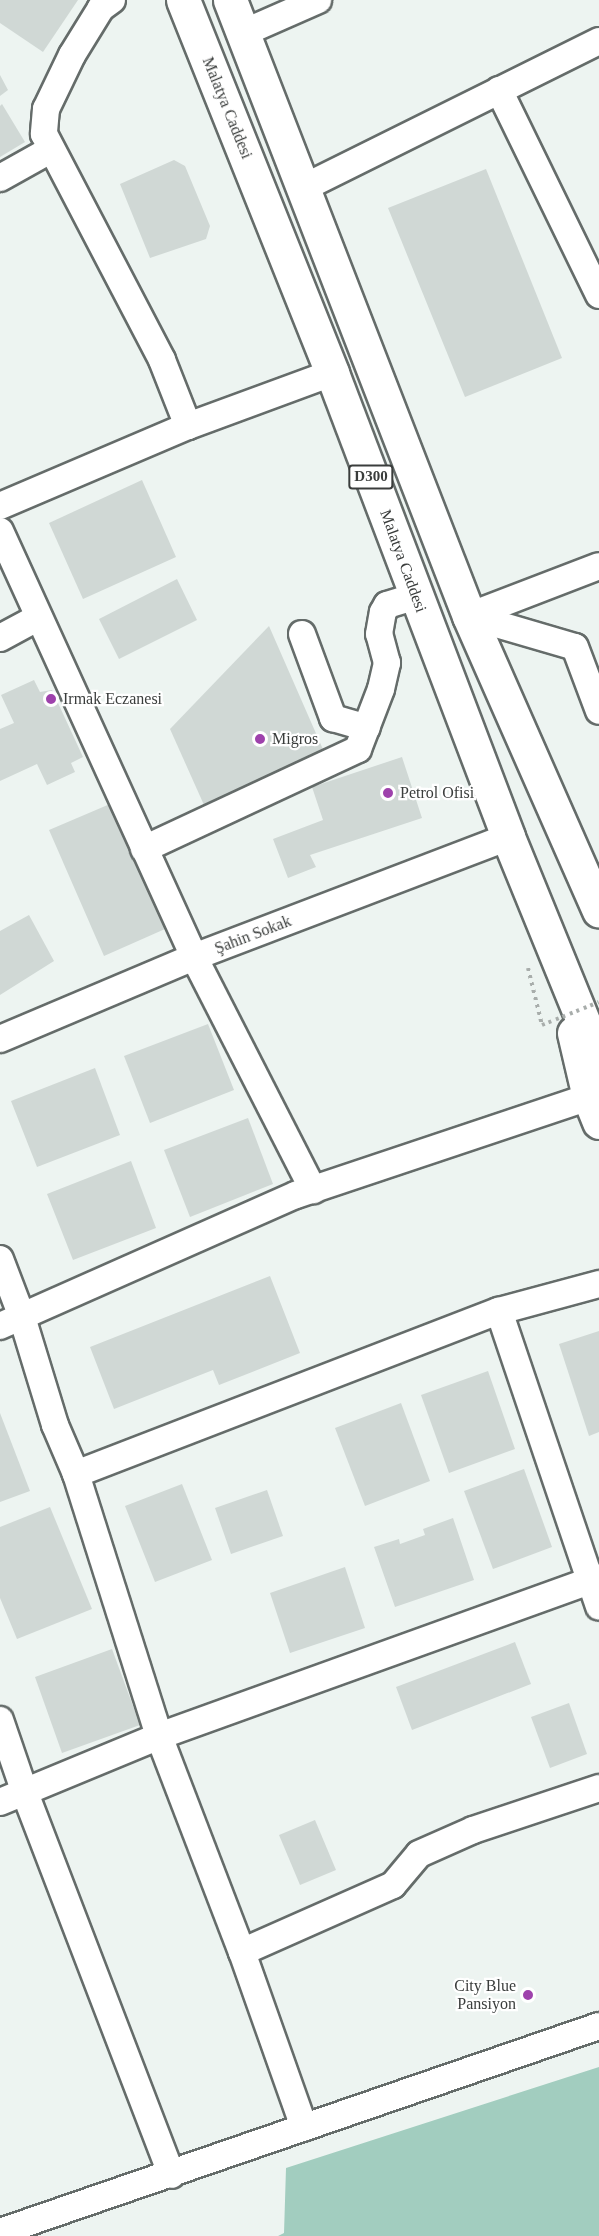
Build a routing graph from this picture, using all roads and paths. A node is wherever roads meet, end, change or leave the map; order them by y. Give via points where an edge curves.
1 (112, 0) edge
2 (183, 0) edge
3 (230, 0) edge
4 (318, 0) edge
5 (243, 33) junction
6 (599, 41) edge
7 (499, 90) junction
8 (50, 150) junction
9 (0, 178) edge
10 (301, 189) junction
11 (599, 295) edge
12 (332, 374) junction
13 (188, 426) junction
14 (0, 506) edge
15 (0, 531) edge
16 (599, 566) edge
17 (416, 596) junction
18 (39, 616) junction
19 (469, 616) junction
20 (302, 634) dead end
21 (0, 638) edge
22 (599, 711) edge
23 (367, 728) junction
24 (508, 837) junction
25 (144, 849) junction
26 (599, 910) edge
27 (556, 955) junction
28 (194, 957) junction
29 (599, 1002) edge
30 (542, 1025) dead end
31 (0, 1039) edge
32 (599, 1060) edge
33 (594, 1109) edge
34 (313, 1190) junction
35 (0, 1259) edge
36 (599, 1284) edge
37 (499, 1311) junction
38 (11, 1322) edge
39 (76, 1474) junction
40 (594, 1580) edge
41 (599, 1607) edge
42 (0, 1720) edge
43 (159, 1736) junction
44 (599, 1788) edge
45 (25, 1793) junction
46 (0, 1802) edge
47 (242, 1952) junction
48 (599, 2026) edge
49 (304, 2127) junction
50 (172, 2175) junction
51 (0, 2232) edge

1 - 8 street via 89,26 46,109 44,134
2 - 12 highway, Malatya Caddesi / D300
3 - 5 highway, D300
4 - 5 street
5 - 10 highway, D300
6 - 7 street
7 - 10 street
7 - 11 street
8 - 9 street
8 - 13 street via 162,360
10 - 19 highway, D300
12 - 13 street
12 - 17 highway, Malatya Caddesi / D300
13 - 14 street
15 - 18 street
16 - 19 street
17 - 23 street via 387,605 383,612 379,634 387,663
17 - 24 highway, Malatya Caddesi / D300
18 - 21 street
18 - 25 street
19 - 22 street via 575,647
19 - 26 highway, D300
20 - 23 street via 333,718
23 - 25 street via 358,748
24 - 27 highway, Malatya Caddesi / D300
24 - 28 street, Şahin Sokak
25 - 28 street
27 - 32 highway
27 - 33 highway, D300
28 - 31 street, Şahin Sokak
28 - 34 street
29 - 30 path, bridge
33 - 34 street
34 - 38 street
35 - 38 street
36 - 37 street
37 - 39 street
37 - 40 street
38 - 39 street
39 - 43 street
40 - 41 street
40 - 43 street
42 - 45 street
43 - 45 street
43 - 47 street
44 - 47 street via 473,1830 419,1854 393,1885
45 - 46 street
45 - 50 street
47 - 49 street
48 - 49 street
49 - 50 street
50 - 51 street

